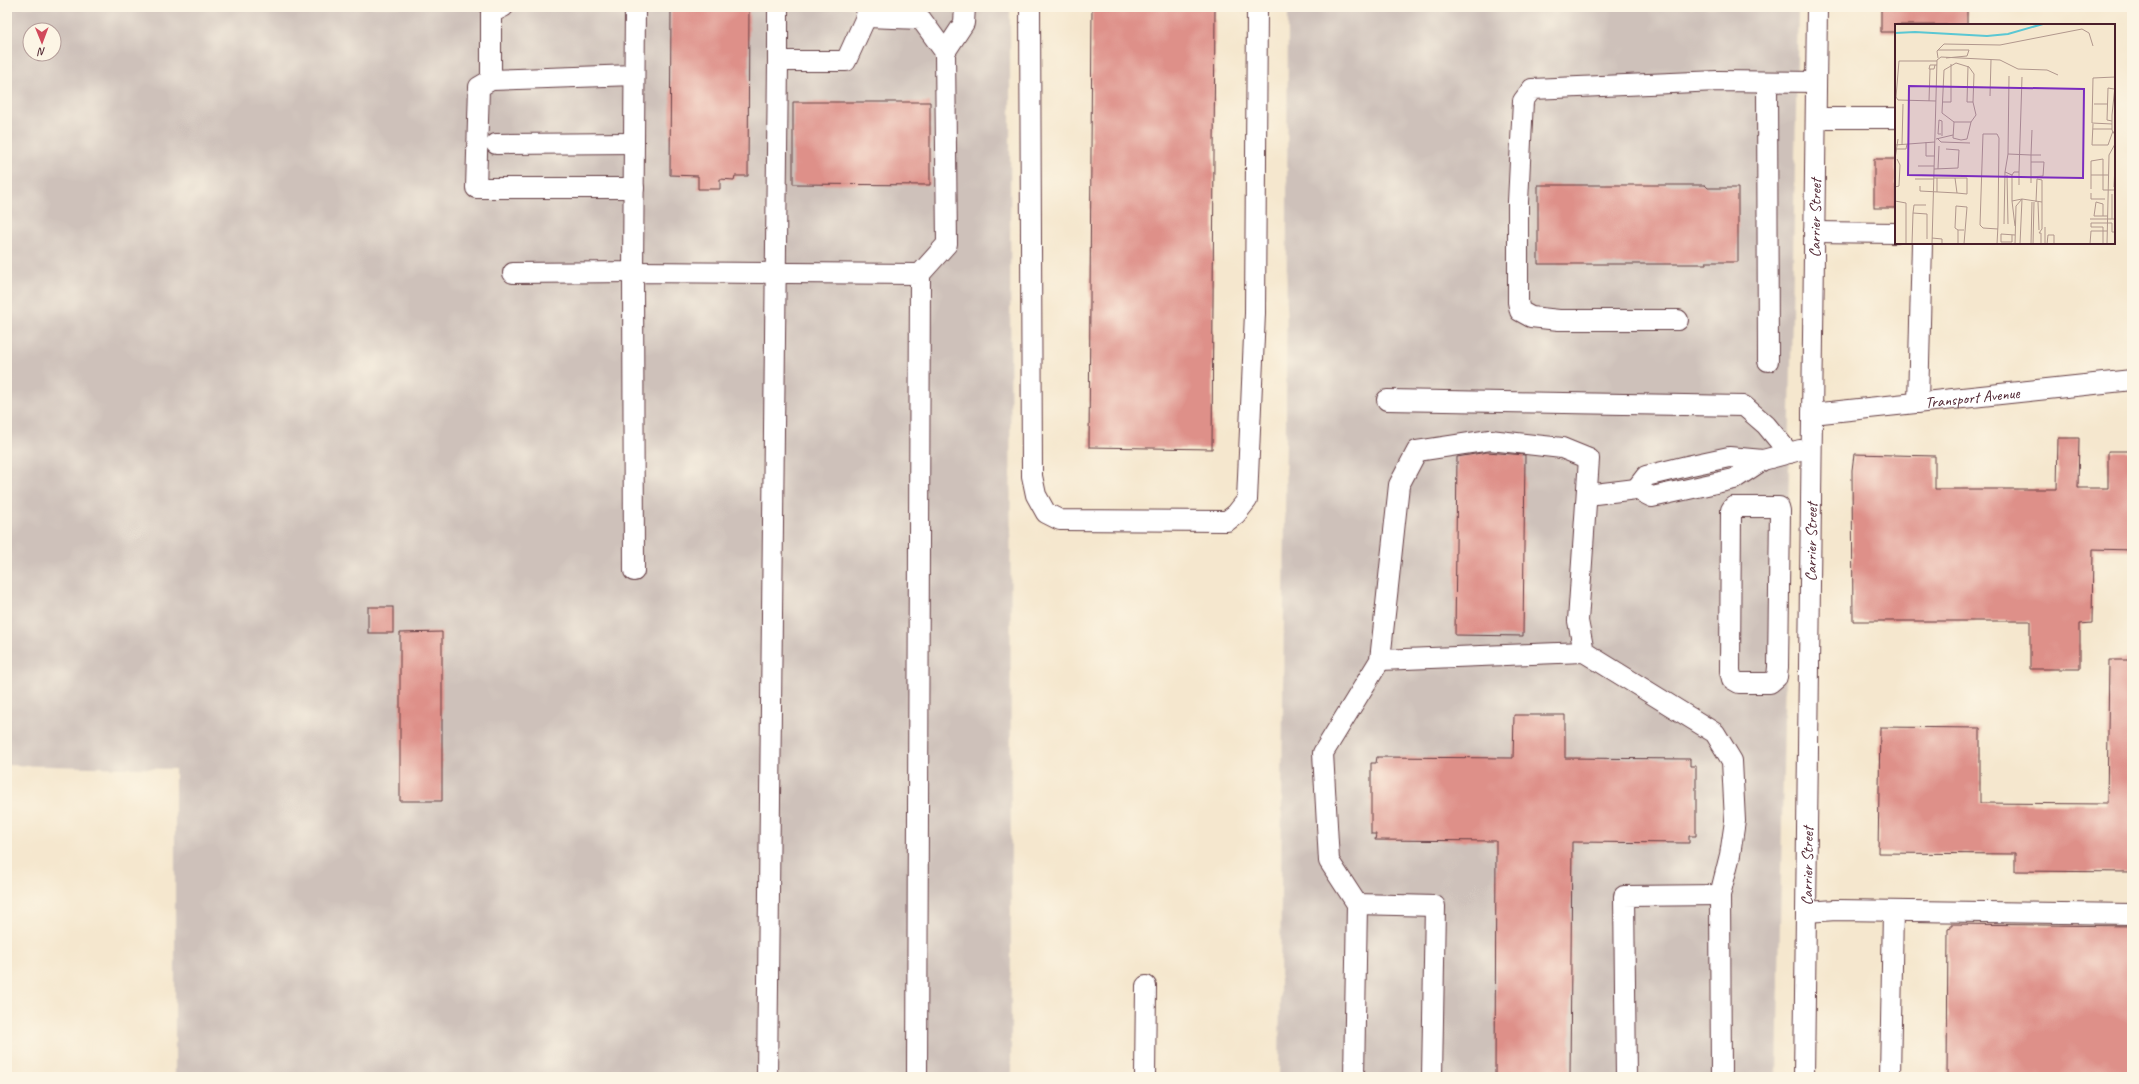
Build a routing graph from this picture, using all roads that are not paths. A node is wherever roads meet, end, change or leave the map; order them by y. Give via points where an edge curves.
1 (503, 7) edge
2 (636, 7) edge
3 (778, 7) edge
4 (964, 7) edge
5 (1030, 7) edge
6 (1257, 7) edge
7 (1817, 7) edge
8 (866, 12) edge
9 (922, 13) edge
10 (945, 52) junction
11 (778, 61) junction
12 (634, 75) junction
13 (491, 80) junction
14 (1766, 82) junction
15 (1816, 82) junction
16 (1816, 118) junction
17 (1895, 118) edge
18 (634, 143) junction
19 (496, 144) dead end
20 (634, 188) junction
21 (1814, 232) junction
22 (1895, 233) edge
23 (1922, 244) edge
24 (633, 272) junction
25 (513, 273) dead end
26 (775, 273) junction
27 (920, 274) junction
28 (1678, 320) dead end
29 (1768, 361) dead end
30 (2132, 380) edge
31 (1387, 400) dead end
32 (1918, 402) junction
33 (1812, 414) junction
34 (1811, 447) junction
35 (1789, 452) junction
36 (1762, 460) junction
37 (1734, 478) junction
38 (1636, 489) junction
39 (1588, 494) junction
40 (1738, 507) junction
41 (634, 571) dead end
42 (1584, 652) junction
43 (1380, 660) junction
44 (1720, 895) junction
45 (1357, 904) junction
46 (1893, 911) junction
47 (1806, 912) junction
48 (2132, 914) edge
49 (1146, 986) dead end
50 (767, 1077) edge
51 (917, 1077) edge
52 (1145, 1077) edge
53 (1354, 1077) edge
54 (1432, 1077) edge
55 (1626, 1077) edge
56 (1721, 1077) edge
57 (1804, 1077) edge
58 (1890, 1077) edge

1 - 13 street via 491,13
2 - 12 street
3 - 11 street
4 - 10 street via 964,23
5 - 6 street via 1032,476 1036,495 1046,513 1060,520 1211,521 1227,521 1247,500 1254,313
7 - 15 street, Carrier Street
8 - 9 street
8 - 11 street via 846,61
9 - 10 street
10 - 27 street via 947,244
11 - 26 street
12 - 13 street
12 - 18 street
13 - 20 street via 479,87 476,188
14 - 15 street
14 - 28 street via 1718,81 1532,89 1523,101 1518,202 1520,311 1531,317 1559,320
14 - 29 street
15 - 16 street, Carrier Street
16 - 17 street
16 - 21 street, Carrier Street
18 - 19 street
18 - 20 street
20 - 24 street
21 - 22 street
21 - 33 street, Carrier Street
23 - 32 street
24 - 25 street
24 - 26 street
24 - 41 street
26 - 27 street
26 - 50 street
27 - 51 street
30 - 32 street, Transport Avenue
31 - 35 street via 1744,406 1766,425
32 - 33 street, Transport Avenue
33 - 34 street, Carrier Street
34 - 35 street
34 - 47 street, Carrier Street
35 - 36 street
36 - 37 street
36 - 38 street via 1729,457 1687,466 1646,476
37 - 38 street via 1652,497
37 - 40 street via 1738,492
38 - 39 street
39 - 42 street via 1578,621
39 - 43 street via 1589,459 1562,448 1490,440 1417,451 1399,485
40 - 40 street via 1779,507 1780,511 1778,667 1777,677 1770,683 1739,683 1732,679 1730,670 1731,510
42 - 43 street
42 - 44 street via 1715,733 1732,761 1736,821
43 - 45 street via 1323,753 1329,861
44 - 55 street via 1624,896
44 - 56 street
45 - 53 street
45 - 54 street via 1435,906
46 - 47 street
46 - 48 street
46 - 58 street
47 - 57 street, Carrier Street
49 - 52 street

